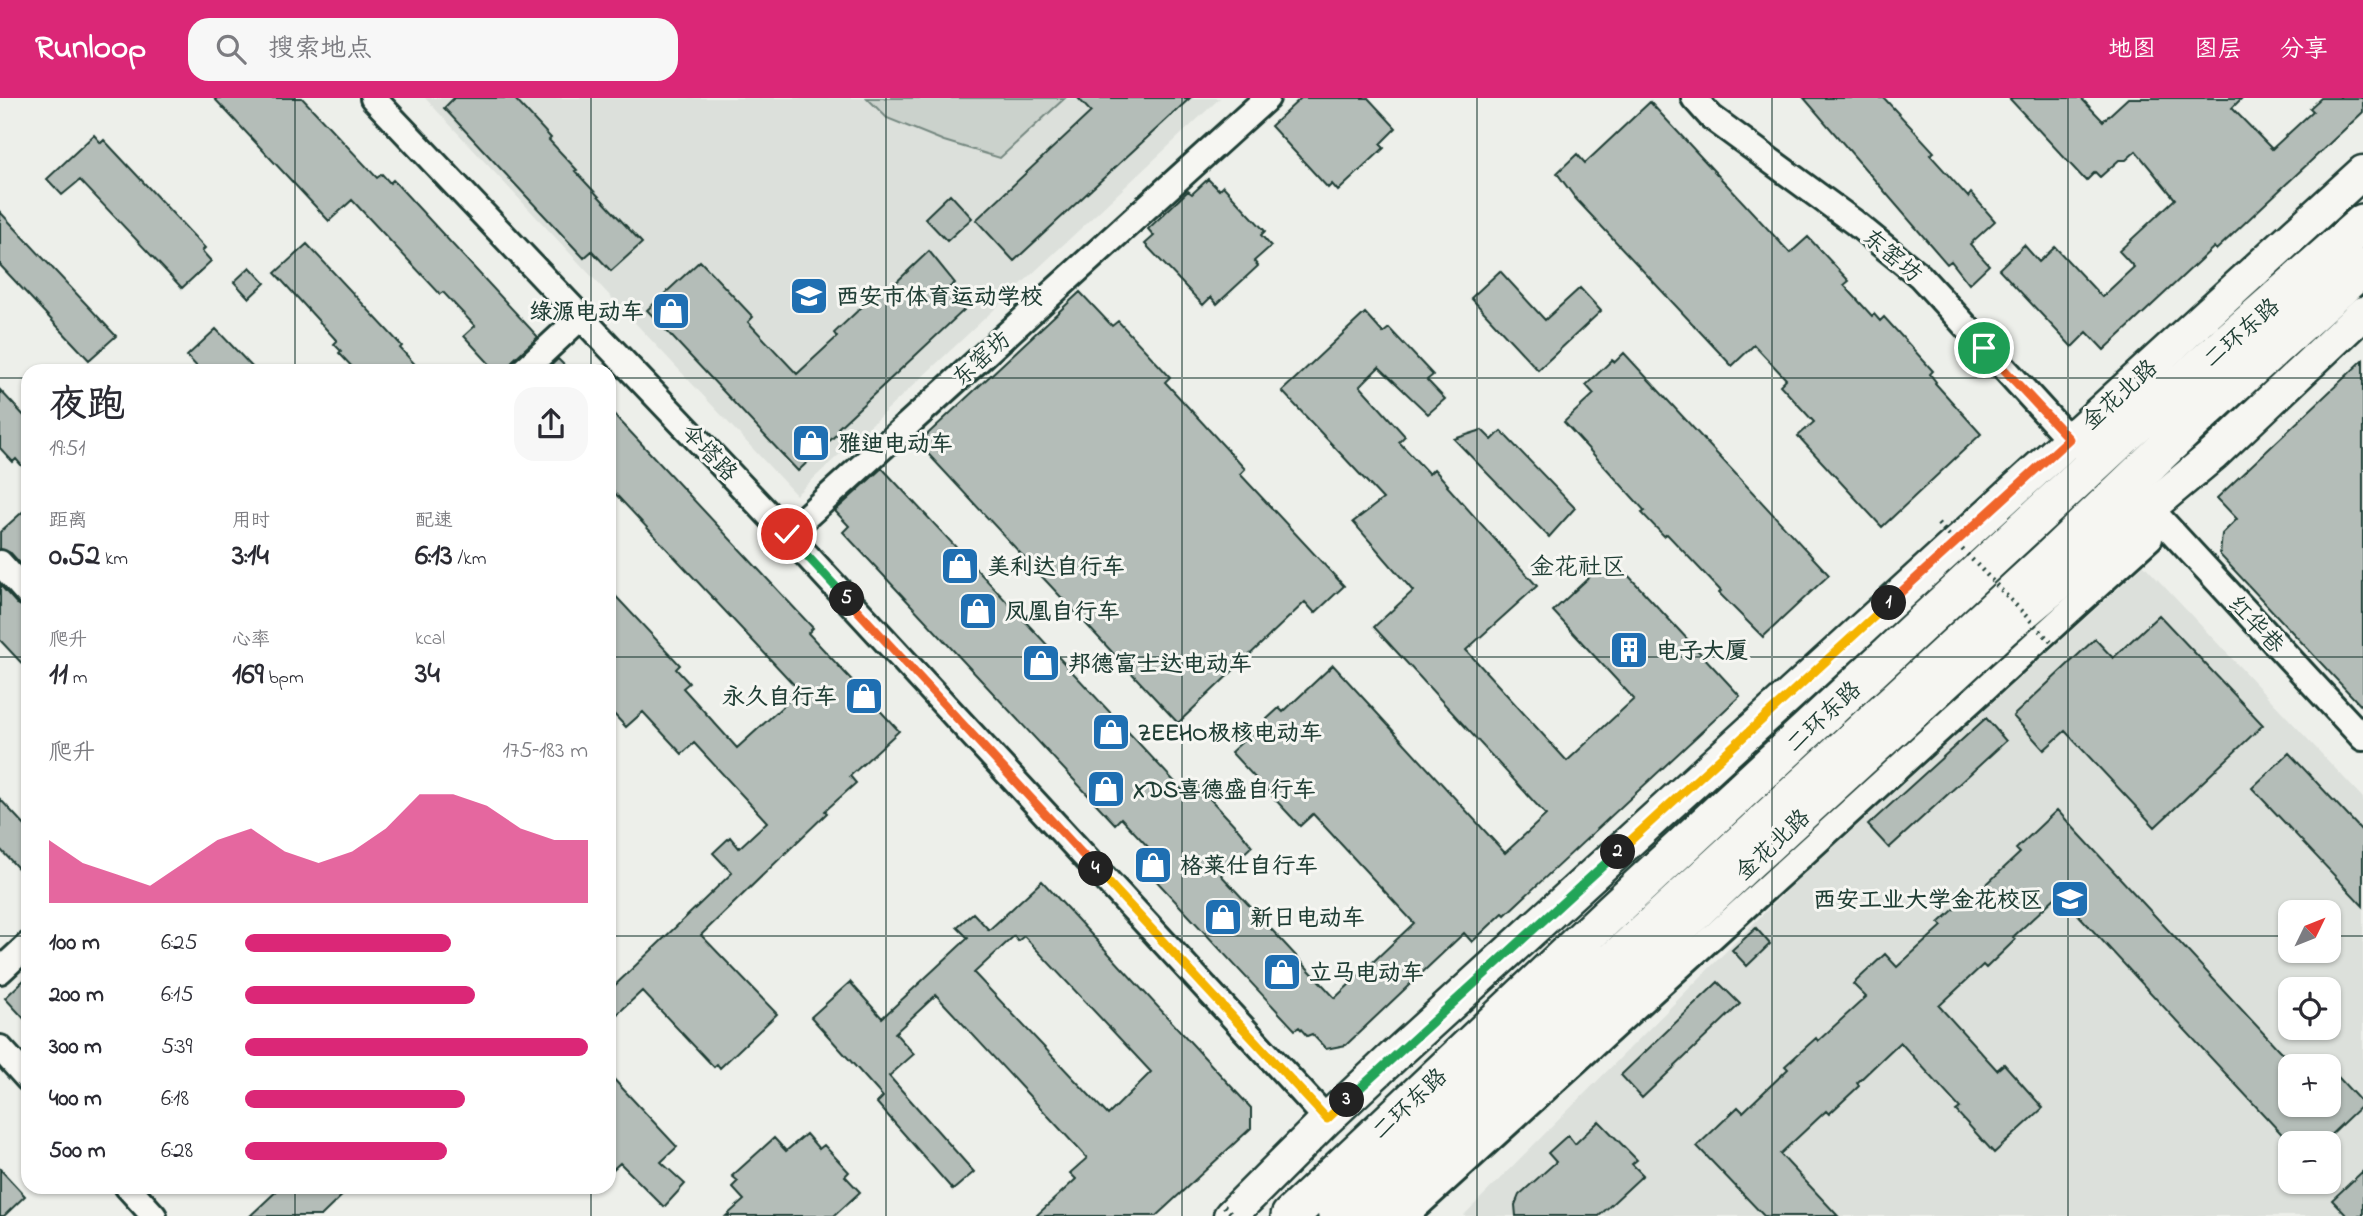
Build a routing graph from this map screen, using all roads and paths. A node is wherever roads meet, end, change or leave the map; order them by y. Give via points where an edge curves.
1 (373, 98) edge
2 (1268, 98) edge
3 (1694, 98) edge
4 (2363, 172) edge
5 (2363, 222) edge
6 (2363, 267) edge
7 (2363, 313) edge
8 (581, 317) junction
9 (531, 364) edge
10 (2167, 396) junction
11 (2069, 439) junction
12 (2151, 509) junction
13 (1938, 524) dead end
14 (787, 534) junction
15 (2049, 559) junction
16 (0, 564) edge
17 (21, 586) edge
18 (2052, 643) dead end
19 (2363, 738) edge
20 (21, 952) edge
21 (0, 971) edge
22 (0, 1048) edge
23 (21, 1071) edge
24 (1327, 1119) junction
25 (134, 1194) edge
26 (1228, 1211) edge
27 (1389, 1215) edge
28 (154, 1216) edge
29 (1290, 1216) edge
30 (1337, 1216) edge

1 - 8 street, 伞塔路
2 - 14 street, 东窑坊
3 - 11 street, 东窑坊 via 1711,117 1920,276
4 - 11 main road, 金花北路
5 - 10 highway, 二环东路
6 - 15 highway, 二环东路
7 - 12 main road, 金花北路
8 - 9 street
8 - 14 street, 伞塔路
10 - 11 highway
10 - 29 highway, 二环东路
11 - 24 main road, 金花北路
12 - 15 highway
12 - 19 street, 红华巷
12 - 27 main road, 金花北路 via 2004,630 1749,864
13 - 18 path, bridge
14 - 24 street, 伞塔路
15 - 30 highway, 二环东路
16 - 17 street
20 - 21 street
22 - 23 street
24 - 26 main road, 金花北路
25 - 28 street

